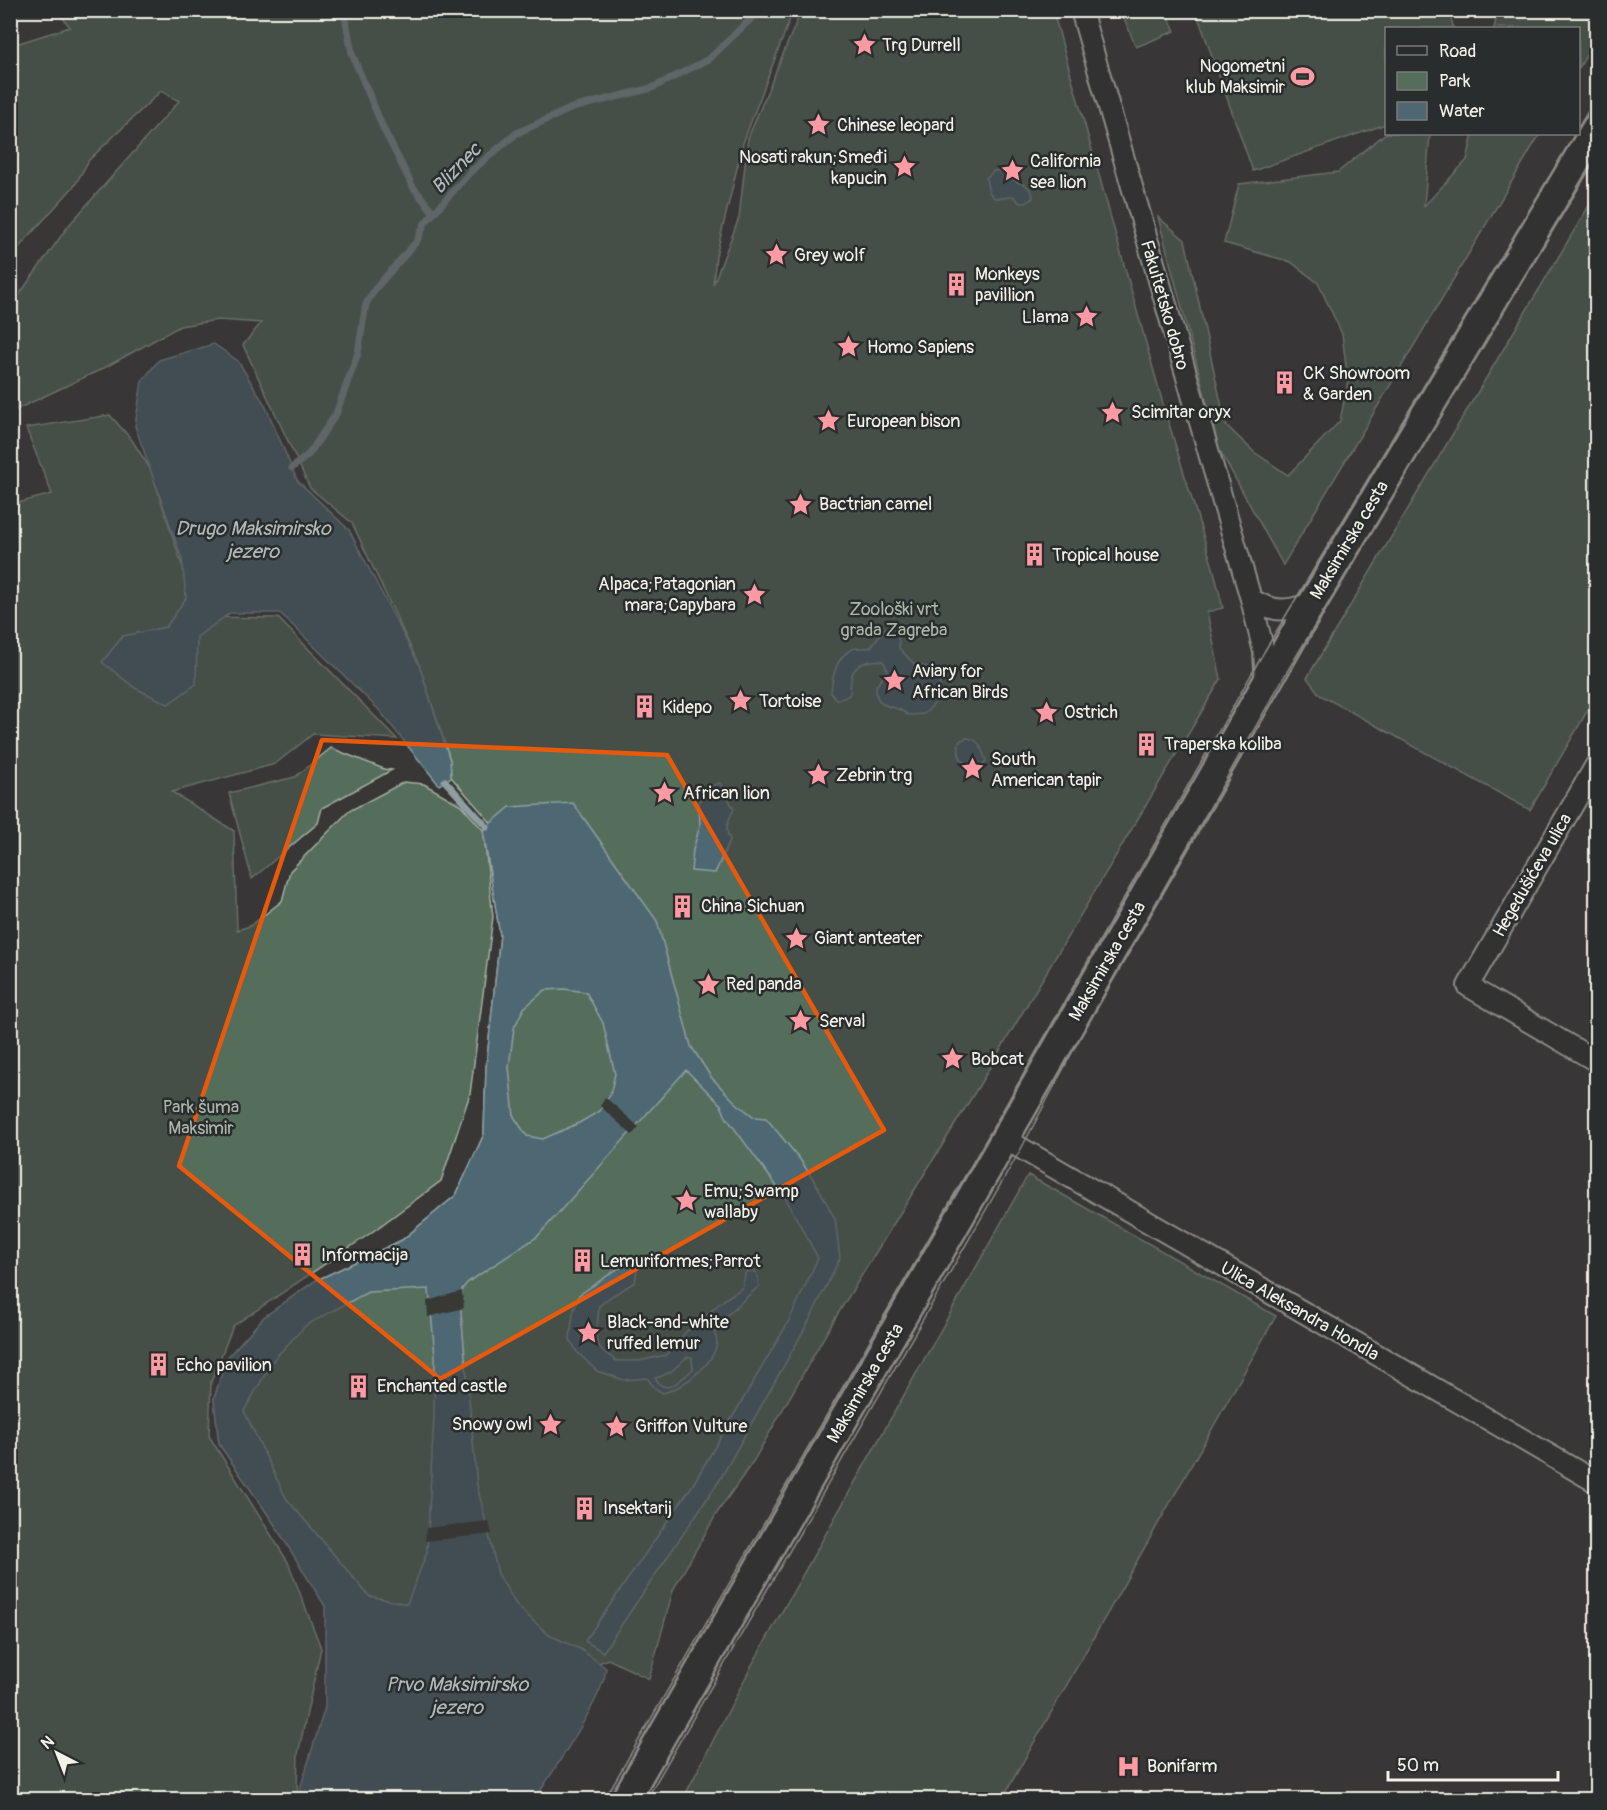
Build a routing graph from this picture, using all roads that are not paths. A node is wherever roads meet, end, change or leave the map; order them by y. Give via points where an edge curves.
1 (1081, 10) edge
2 (1596, 128) edge
3 (1251, 599) junction
4 (1313, 602) junction
5 (1266, 684) junction
6 (1596, 765) edge
7 (1596, 1061) edge
8 (1005, 1139) junction
9 (1596, 1482) edge
10 (625, 1800) edge

1 - 3 street, Fakultetsko dobro
2 - 4 main road, Maksimirska cesta
3 - 4 street via 1269,608 1289,610
3 - 5 street, Fakultetsko dobro via 1264,652
4 - 5 main road, Maksimirska cesta
5 - 8 main road, Maksimirska cesta
6 - 7 street, Hegedušićeva ulica via 1468,986
8 - 9 street, Ulica Aleksandra Hondla
8 - 10 main road, Maksimirska cesta

